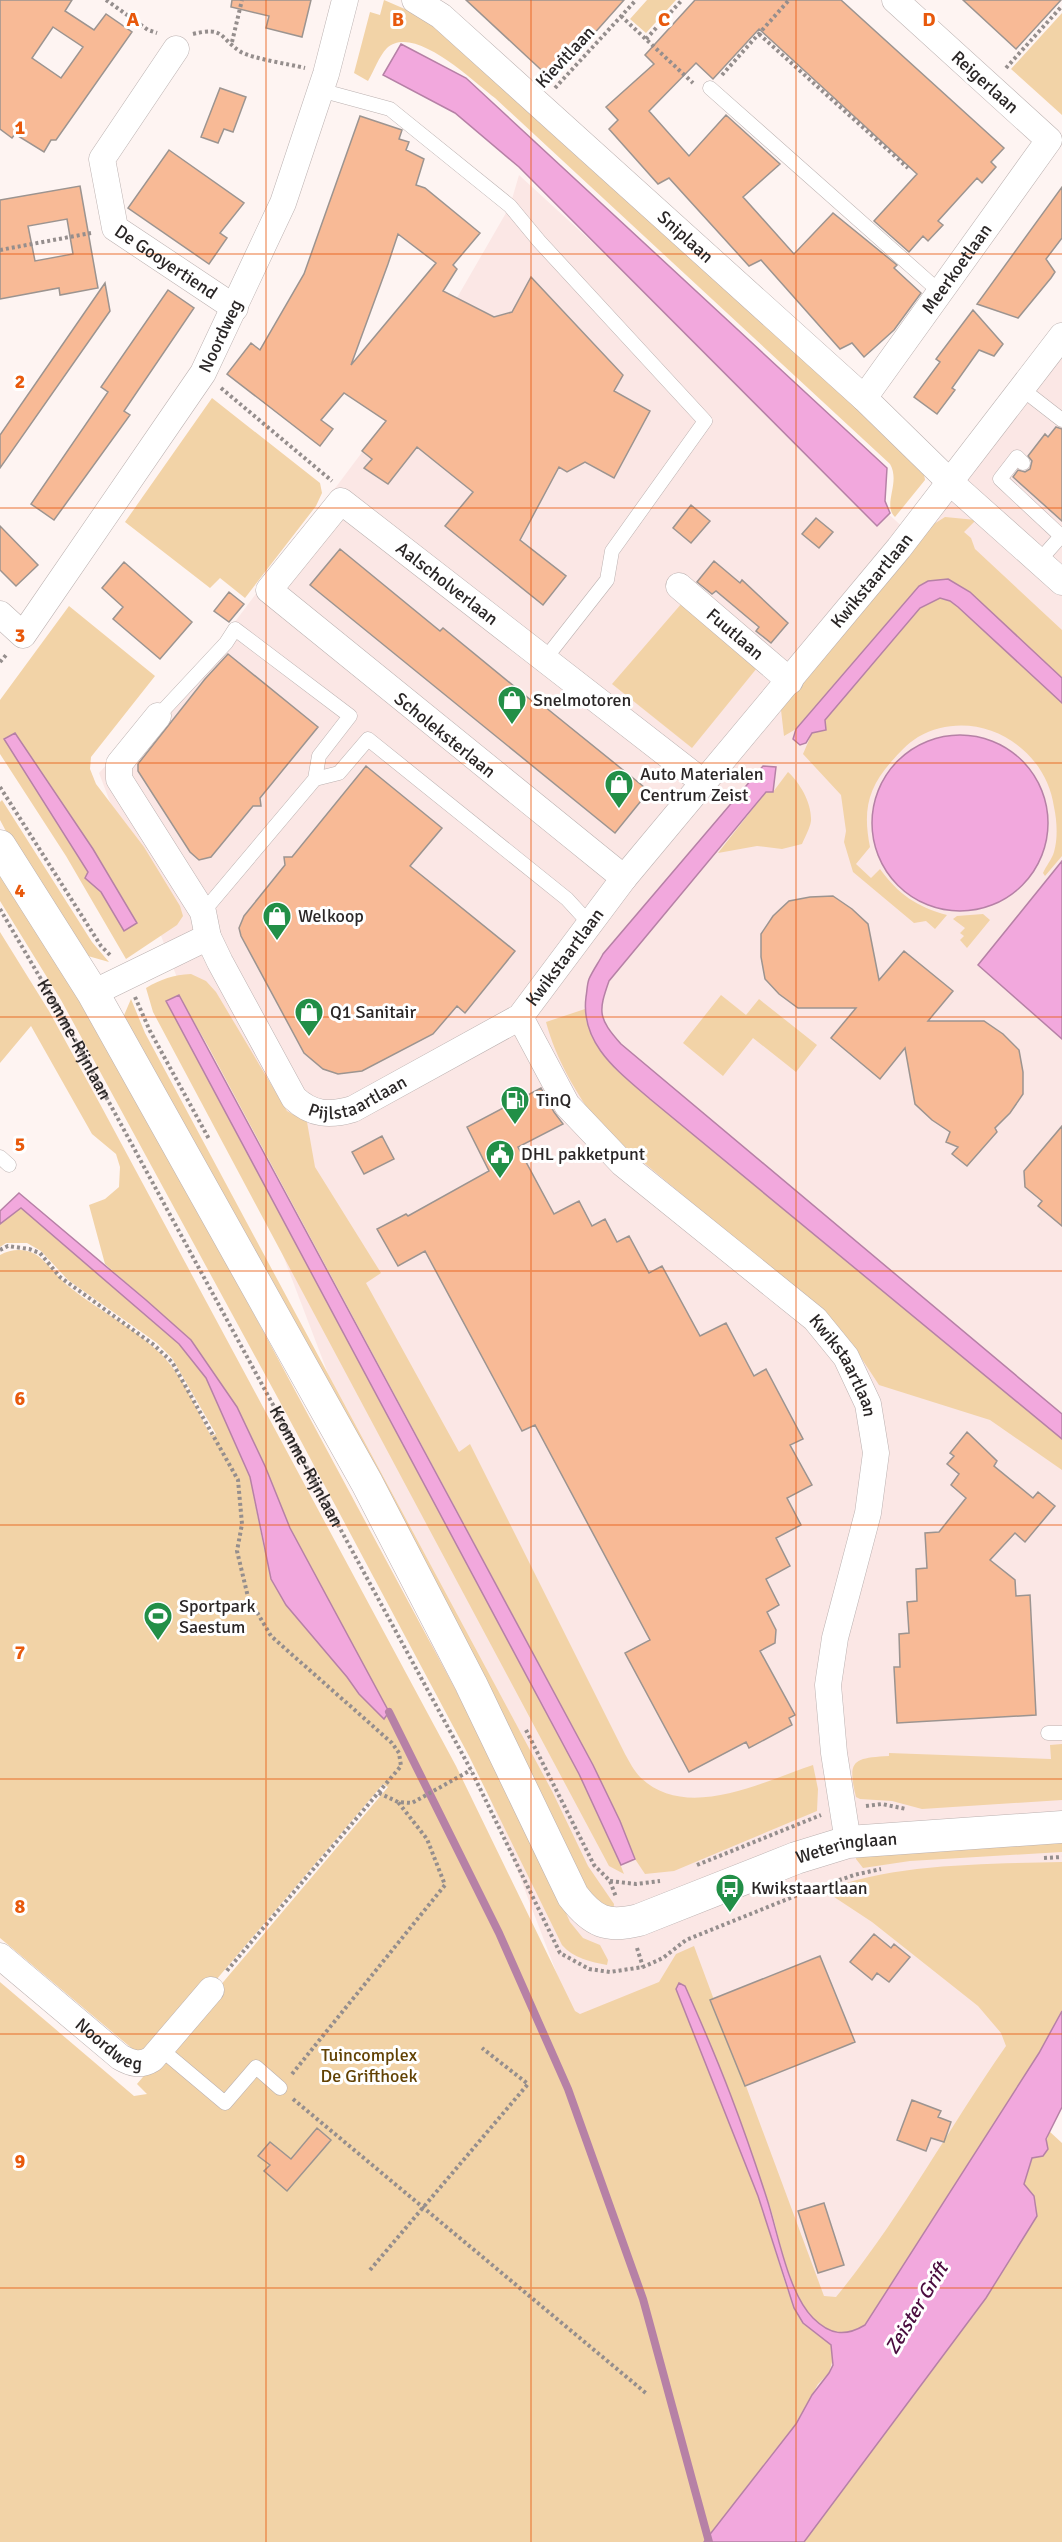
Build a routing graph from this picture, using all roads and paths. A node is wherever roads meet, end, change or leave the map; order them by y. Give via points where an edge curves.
1 (106, 0) edge
2 (242, 0) edge
3 (345, 0) edge
4 (415, 0) edge
5 (636, 0) edge
6 (682, 0) edge
7 (789, 0) edge
8 (895, 0) edge
9 (1062, 6) edge
10 (621, 16) junction
11 (759, 34) junction
12 (646, 39) junction
13 (177, 40) junction
14 (232, 42) junction
15 (323, 82) junction
16 (989, 86) junction
17 (710, 88) junction
18 (538, 106) junction
19 (1049, 140) joint
20 (908, 168) dead end
21 (115, 228) junction
22 (0, 250) edge
23 (940, 292) junction
24 (235, 308) junction
25 (1062, 336) edge
26 (203, 373) junction
27 (1022, 389) junction
28 (864, 398) junction
29 (1062, 420) edge
30 (1023, 463) dead end
31 (950, 482) junction
32 (341, 501) junction
33 (1039, 561) junction
34 (1062, 582) edge
35 (679, 586) dead end
36 (0, 614) edge
37 (545, 659) junction
38 (790, 681) junction
39 (158, 716) joint
40 (315, 779) junction
41 (704, 783) junction
42 (0, 787) edge
43 (5, 795) junction
44 (0, 798) edge
45 (0, 846) edge
46 (624, 879) junction
47 (0, 909) edge
48 (589, 923) junction
49 (205, 924) junction
50 (126, 976) junction
51 (93, 993) junction
52 (520, 1017) junction
53 (0, 1250) edge
54 (471, 1770) junction
55 (379, 1793) junction
56 (399, 1802) junction
57 (1062, 1827) edge
58 (848, 1842) junction
59 (1062, 1857) edge
60 (1039, 1859) dead end
61 (892, 1868) dead end
62 (606, 1923) joint
63 (0, 1956) edge
64 (643, 1967) joint
65 (211, 1990) joint
66 (482, 2048) dead end
67 (162, 2049) junction
68 (280, 2088) junction
69 (423, 2207) junction
70 (370, 2270) dead end
71 (647, 2394) dead end

1 - 13 path via 148,30
2 - 14 path
3 - 15 street, Noordweg
4 - 18 street, Sniplaan via 441,16
5 - 10 path, Kievitlaan
6 - 12 path
7 - 11 path
8 - 16 street, Reigerlaan
9 - 16 path
10 - 12 path
10 - 18 path, Kievitlaan
11 - 17 path
11 - 20 path
12 - 17 path via 700,90
13 - 14 path via 210,30
13 - 21 street, De Gooyertiend via 102,159
14 - 15 path via 242,52
15 - 24 street, Noordweg via 283,203
15 - 37 lane via 390,109 510,206 705,421 612,551 607,580
16 - 19 street, Reigerlaan
17 - 23 lane
18 - 28 street, Sniplaan
19 - 23 street, Meerkoetlaan
21 - 22 path
21 - 24 street, De Gooyertiend
23 - 28 street, Meerkoetlaan
24 - 26 street, Noordweg
25 - 27 street, Kwikstaartlaan
26 - 32 path via 330,478
26 - 36 street, Noordweg via 23,635
27 - 29 lane
27 - 31 street, Kwikstaartlaan
28 - 31 street, Sniplaan
30 - 33 lane via 1017,457 1000,479 1061,536
31 - 33 street, Sniplaan
31 - 38 street, Kwikstaartlaan
32 - 37 street, Aalscholverlaan
32 - 46 street, Scholeksterlaan via 269,590
33 - 34 street, Sniplaan
35 - 38 street, Fuutlaan
37 - 41 street, Aalscholverlaan
38 - 41 street, Kwikstaartlaan
39 - 40 lane via 226,644 235,628 350,716 318,756
39 - 49 street, Pijlstaartlaan via 119,764 119,779
40 - 48 lane via 339,773 368,739 567,899
40 - 49 lane
41 - 46 street, Kwikstaartlaan
42 - 43 path
43 - 44 path
43 - 50 path via 101,946
45 - 51 street, Kromme-Rijnlaan
46 - 48 street, Kwikstaartlaan
47 - 54 path, Kromme-Rijnlaan via 59,1010
48 - 52 street, Kwikstaartlaan
49 - 50 street
49 - 52 street, Pijlstaartlaan via 284,1084 301,1105 323,1114 353,1109
50 - 51 street
51 - 62 street, Kromme-Rijnlaan via 367,1483 471,1684 573,1896 595,1919
52 - 58 street, Kwikstaartlaan via 567,1105 623,1164 815,1319 846,1357 868,1404 876,1453 868,1513 835,1638 828,1685
53 - 55 path via 8,1246 40,1253 60,1277 172,1362 238,1480 242,1524 237,1551 248,1598 271,1636 399,1753 401,1766
54 - 56 path via 412,1803
54 - 64 path, Kromme-Rijnlaan via 560,1953 589,1969 610,1972
55 - 56 path
55 - 65 path
56 - 68 path via 427,1839 445,1885
57 - 58 street, Weteringlaan
58 - 62 street, Weteringlaan via 785,1862 639,1920
59 - 60 path
61 - 64 path, Weteringlaan via 854,1875 805,1892 686,1940 663,1958
63 - 67 street, Noordweg via 130,2063 144,2064
65 - 67 street, Noordweg
66 - 69 path via 528,2084
67 - 68 lane via 225,2103 256,2067
68 - 69 path
69 - 70 path
69 - 71 path

